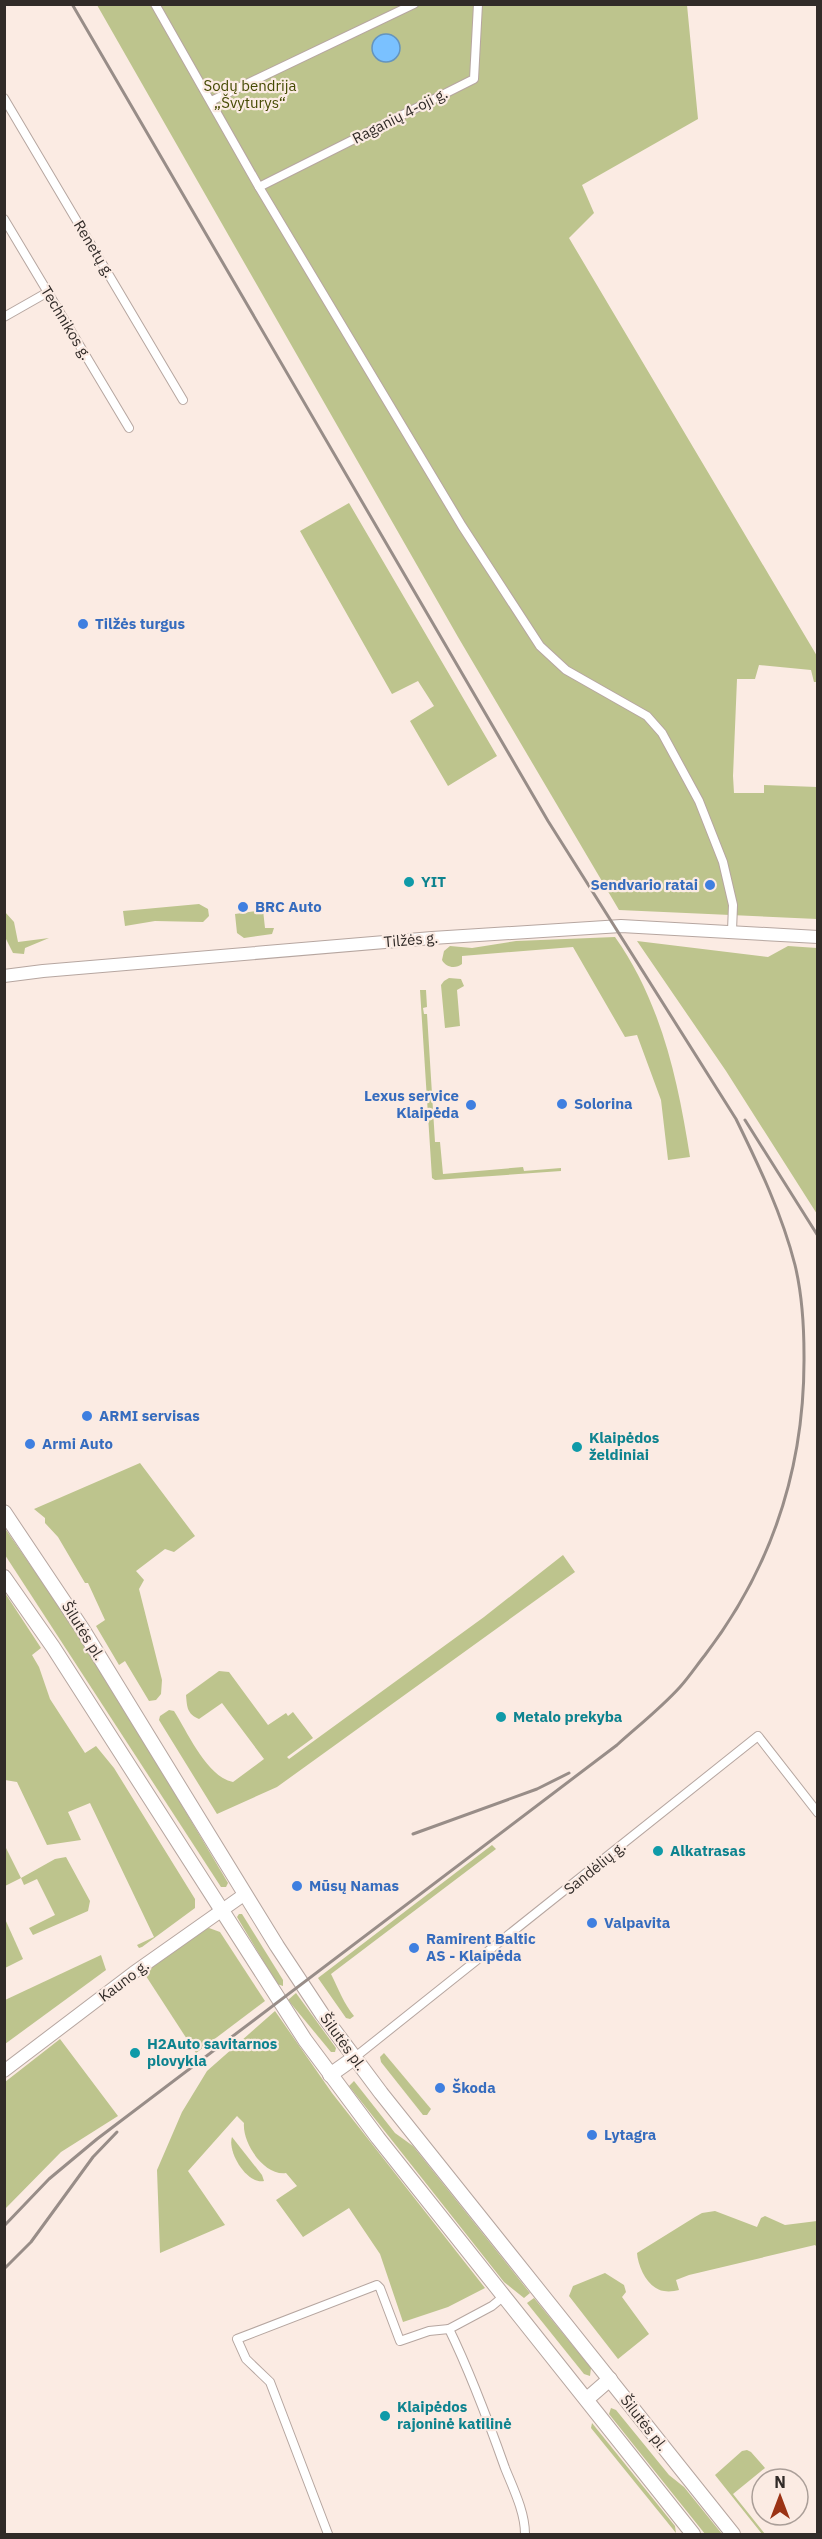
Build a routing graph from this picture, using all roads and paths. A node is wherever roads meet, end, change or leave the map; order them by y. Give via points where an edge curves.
1 (155, 4) edge
2 (414, 4) edge
3 (478, 4) edge
4 (4, 98) edge
5 (210, 101) junction
6 (259, 187) junction
7 (4, 219) edge
8 (48, 292) junction
9 (4, 317) edge
10 (183, 400) dead end
11 (129, 428) dead end
12 (732, 931) junction
13 (818, 937) edge
14 (4, 976) edge
15 (4, 1512) edge
16 (4, 1577) edge
17 (818, 1813) edge
18 (245, 1894) junction
19 (220, 1910) junction
20 (354, 2058) junction
21 (4, 2071) edge
22 (330, 2075) junction
23 (504, 2296) junction
24 (449, 2329) junction
25 (610, 2379) junction
26 (587, 2399) junction
27 (328, 2535) edge
28 (525, 2535) edge
29 (693, 2535) edge
30 (733, 2535) edge

1 - 5 street
2 - 5 street
3 - 6 street, Raganių 4-oji g. via 474,79
4 - 10 street, Renetų g.
5 - 6 street
6 - 12 street via 462,526 540,646 566,670 647,716 662,733 699,801 723,862 733,905
7 - 8 street, Technikos g.
8 - 9 street
8 - 11 street, Technikos g.
12 - 13 main road, Tilžės g.
12 - 14 main road, Tilžės g. via 621,926 432,938
15 - 18 main road, Šilutės pl. via 83,1629
16 - 19 main road, Šilutės pl. via 53,1647
17 - 20 street, Sandėlių g. via 758,1736
18 - 19 main road, Kauno g.
18 - 20 main road, Šilutės pl.
19 - 21 main road, Kauno g.
19 - 22 main road, Šilutės pl.
20 - 22 main road
20 - 25 main road, Šilutės pl.
22 - 23 main road, Šilutės pl.
23 - 24 street
23 - 26 main road, Šilutės pl.
24 - 27 street via 400,2341 377,2285 237,2339 246,2359 270,2382
24 - 28 street via 472,2374
25 - 26 main road
25 - 30 main road, Šilutės pl.
26 - 29 main road, Šilutės pl.

